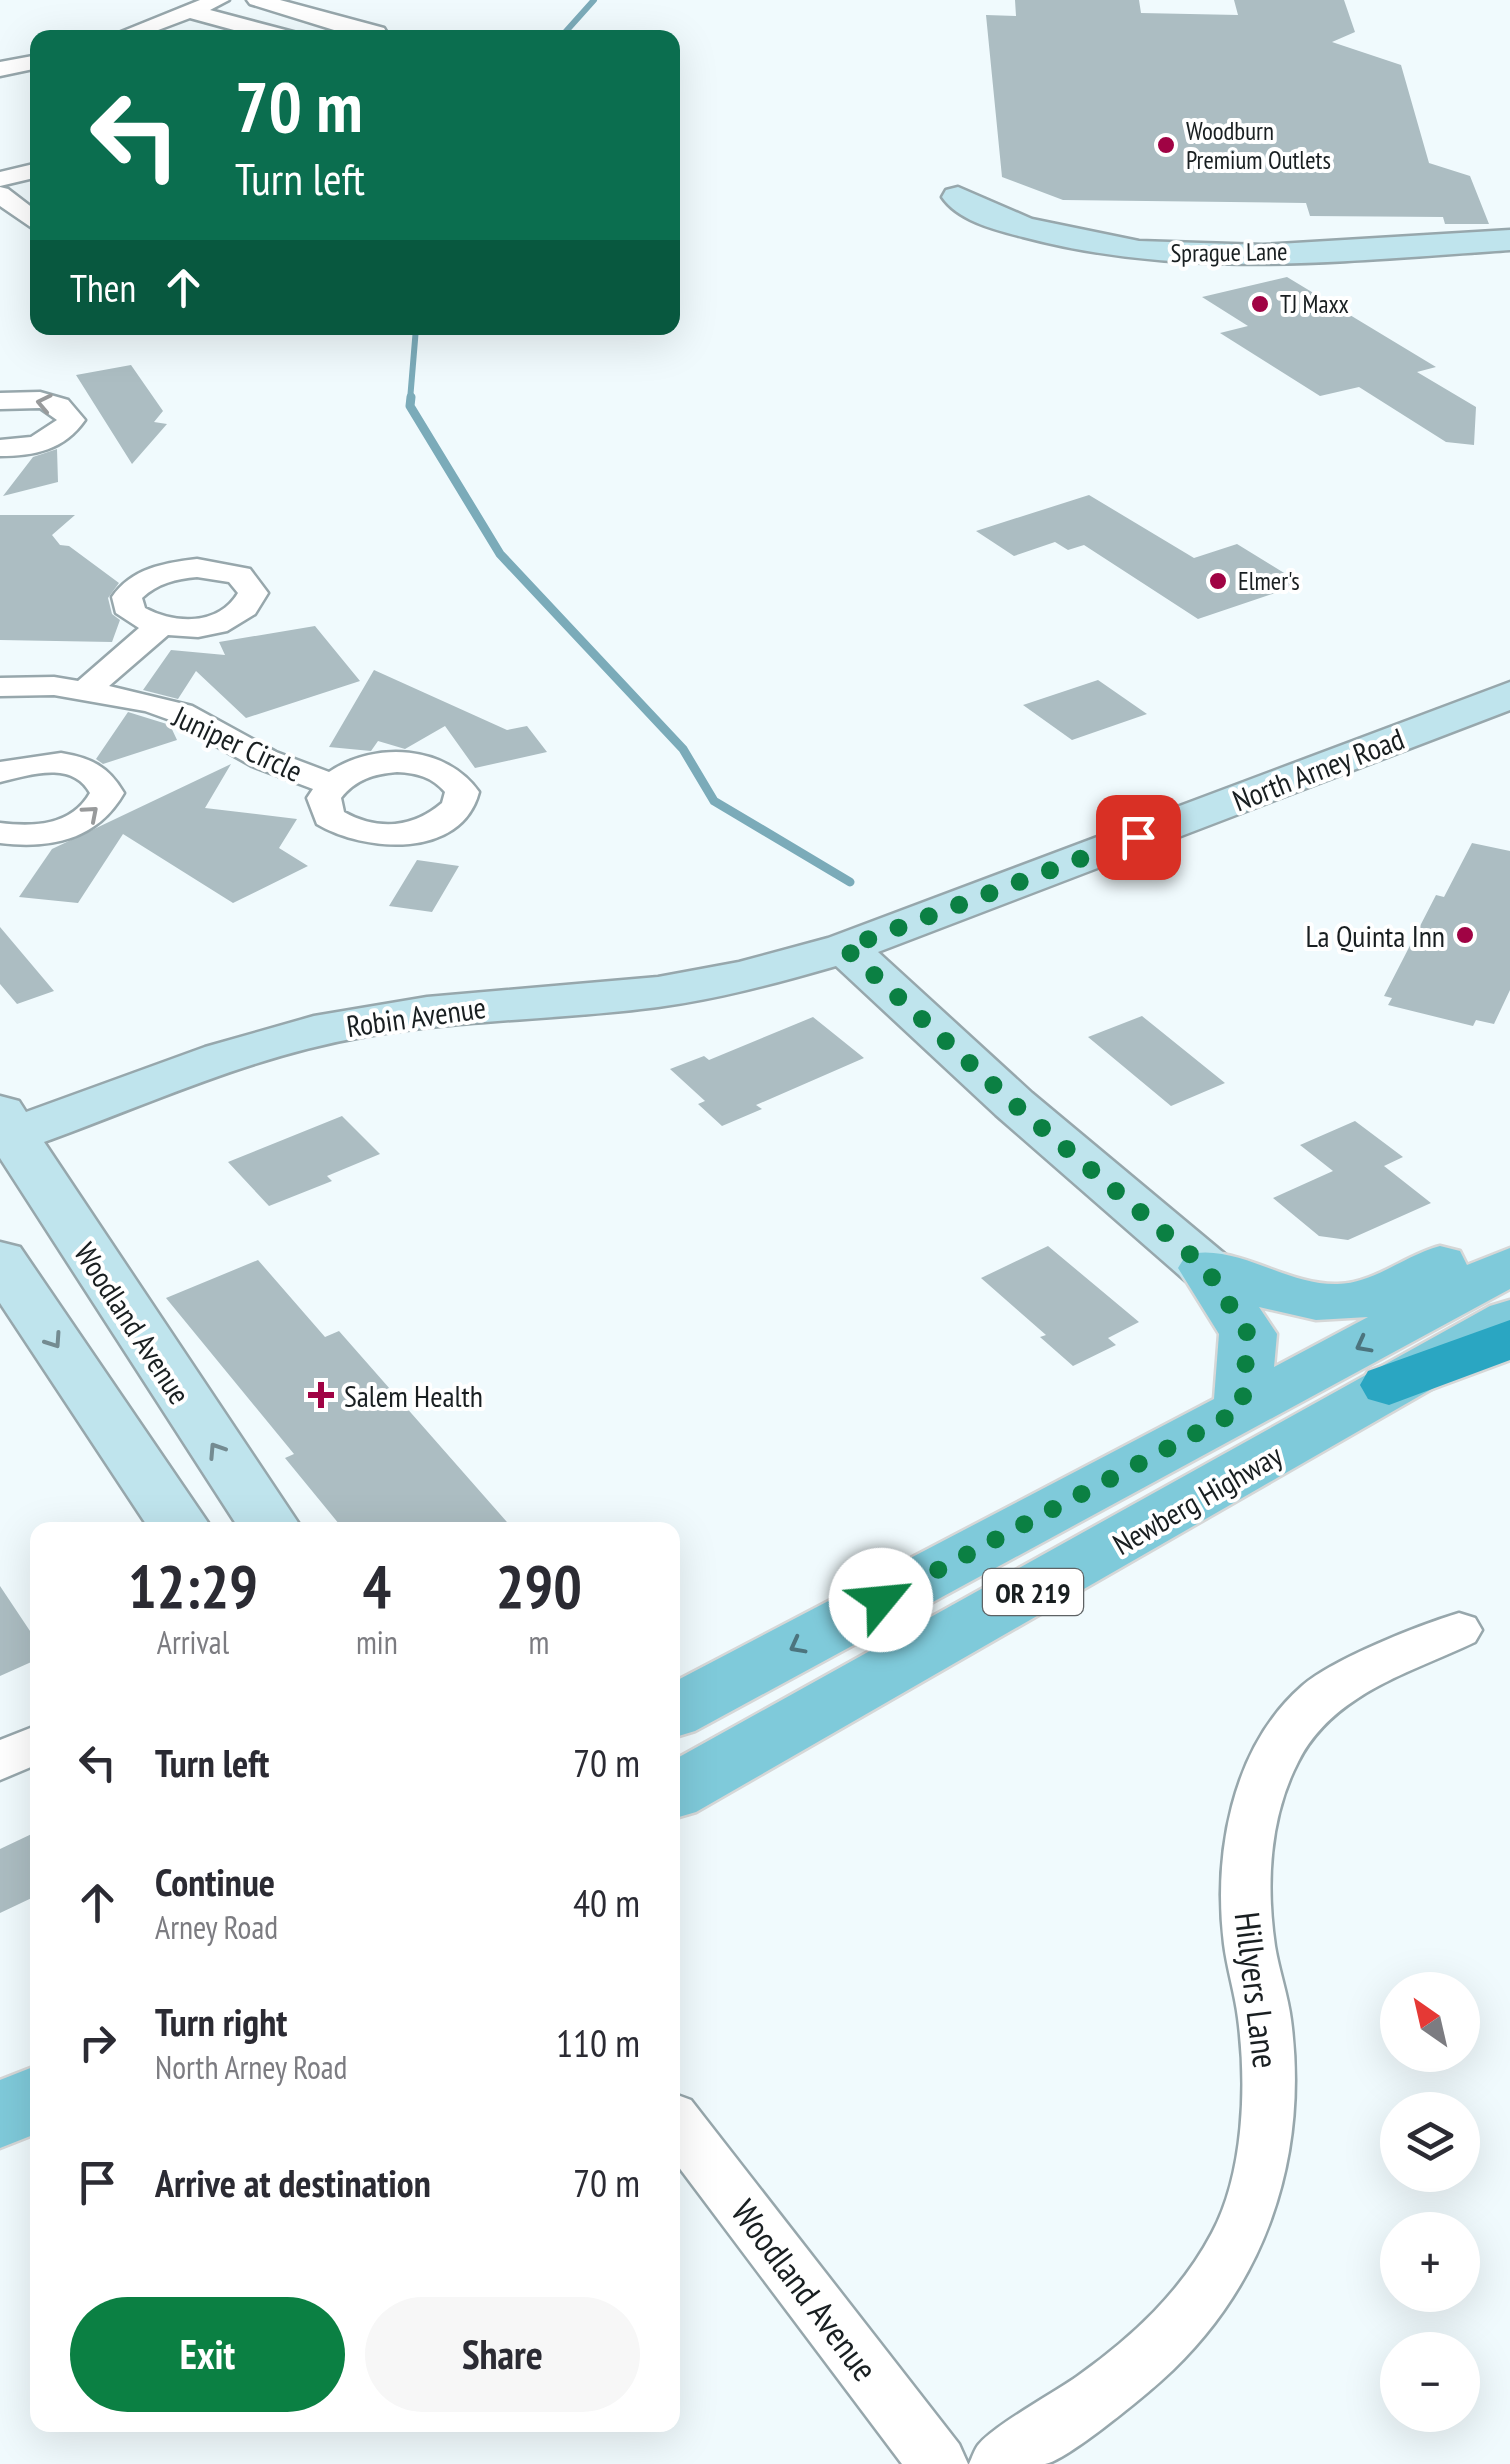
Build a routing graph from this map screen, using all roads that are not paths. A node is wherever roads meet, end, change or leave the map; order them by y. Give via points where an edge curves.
1 (218, 0) edge
2 (257, 0) edge
3 (189, 11) junction
4 (138, 30) edge
5 (259, 30) edge
6 (365, 30) edge
7 (30, 63) edge
8 (0, 70) edge
9 (30, 172) edge
10 (0, 179) edge
11 (30, 196) edge
12 (958, 196) dead end
13 (5, 198) edge
14 (30, 218) edge
15 (1510, 240) edge
16 (0, 402) edge
17 (0, 448) edge
18 (160, 626) dead end
19 (0, 687) edge
20 (86, 690) junction
21 (1510, 696) edge
22 (1, 771) edge
23 (331, 784) dead end
24 (0, 833) edge
25 (845, 948) junction
26 (4, 1129) edge
27 (1510, 1228) edge
28 (0, 1260) edge
29 (1510, 1266) edge
30 (1206, 1268) junction
31 (1510, 1319) edge
32 (1510, 1339) edge
33 (1390, 1386) junction
34 (1242, 1409) junction
35 (177, 1522) edge
36 (267, 1522) edge
37 (1459, 1630) dead end
38 (680, 1709) edge
39 (30, 1748) edge
40 (0, 1761) edge
41 (680, 1790) edge
42 (30, 2100) edge
43 (0, 2116) edge
44 (680, 2126) edge
45 (938, 2464) edge
46 (999, 2464) edge

1 - 3 street
2 - 6 street
3 - 4 street
3 - 5 street
7 - 8 street
9 - 10 street
11 - 13 street
12 - 15 main road, Sprague Lane via 1044,234 1160,253
13 - 14 street
17 -> 16 street via 55,438 71,420 41,400
18 - 20 street
19 - 20 street, Juniper Circle
20 - 23 street, Juniper Circle via 181,713 264,759
21 - 25 main road, North Arney Road
24 -> 22 street via 42,835 68,828 101,808 107,793 92,772 70,764
25 - 26 main road, Robin Avenue via 777,969 634,995 449,1008 354,1023
25 - 30 main road
36 -> 26 main road, Woodland Avenue
27 - 30 main road via 1353,1302 1304,1299
28 -> 35 main road
29 -> 34 main road, Newberg Highway / OR 219
30 - 34 main road via 1248,1334
31 - 33 main road, Newberg Highway / OR 219
32 - 33 highway
33 - 41 main road, Newberg Highway / OR 219
34 -> 38 main road, Newberg Highway / OR 219
37 - 46 street, Hillyers Lane via 1318,1698 1284,1742 1262,1786 1248,1831 1244,1890 1270,2089 1261,2158 1236,2244 1198,2307 1141,2364
39 - 40 street
42 - 43 main road
44 - 45 street, Woodland Avenue

